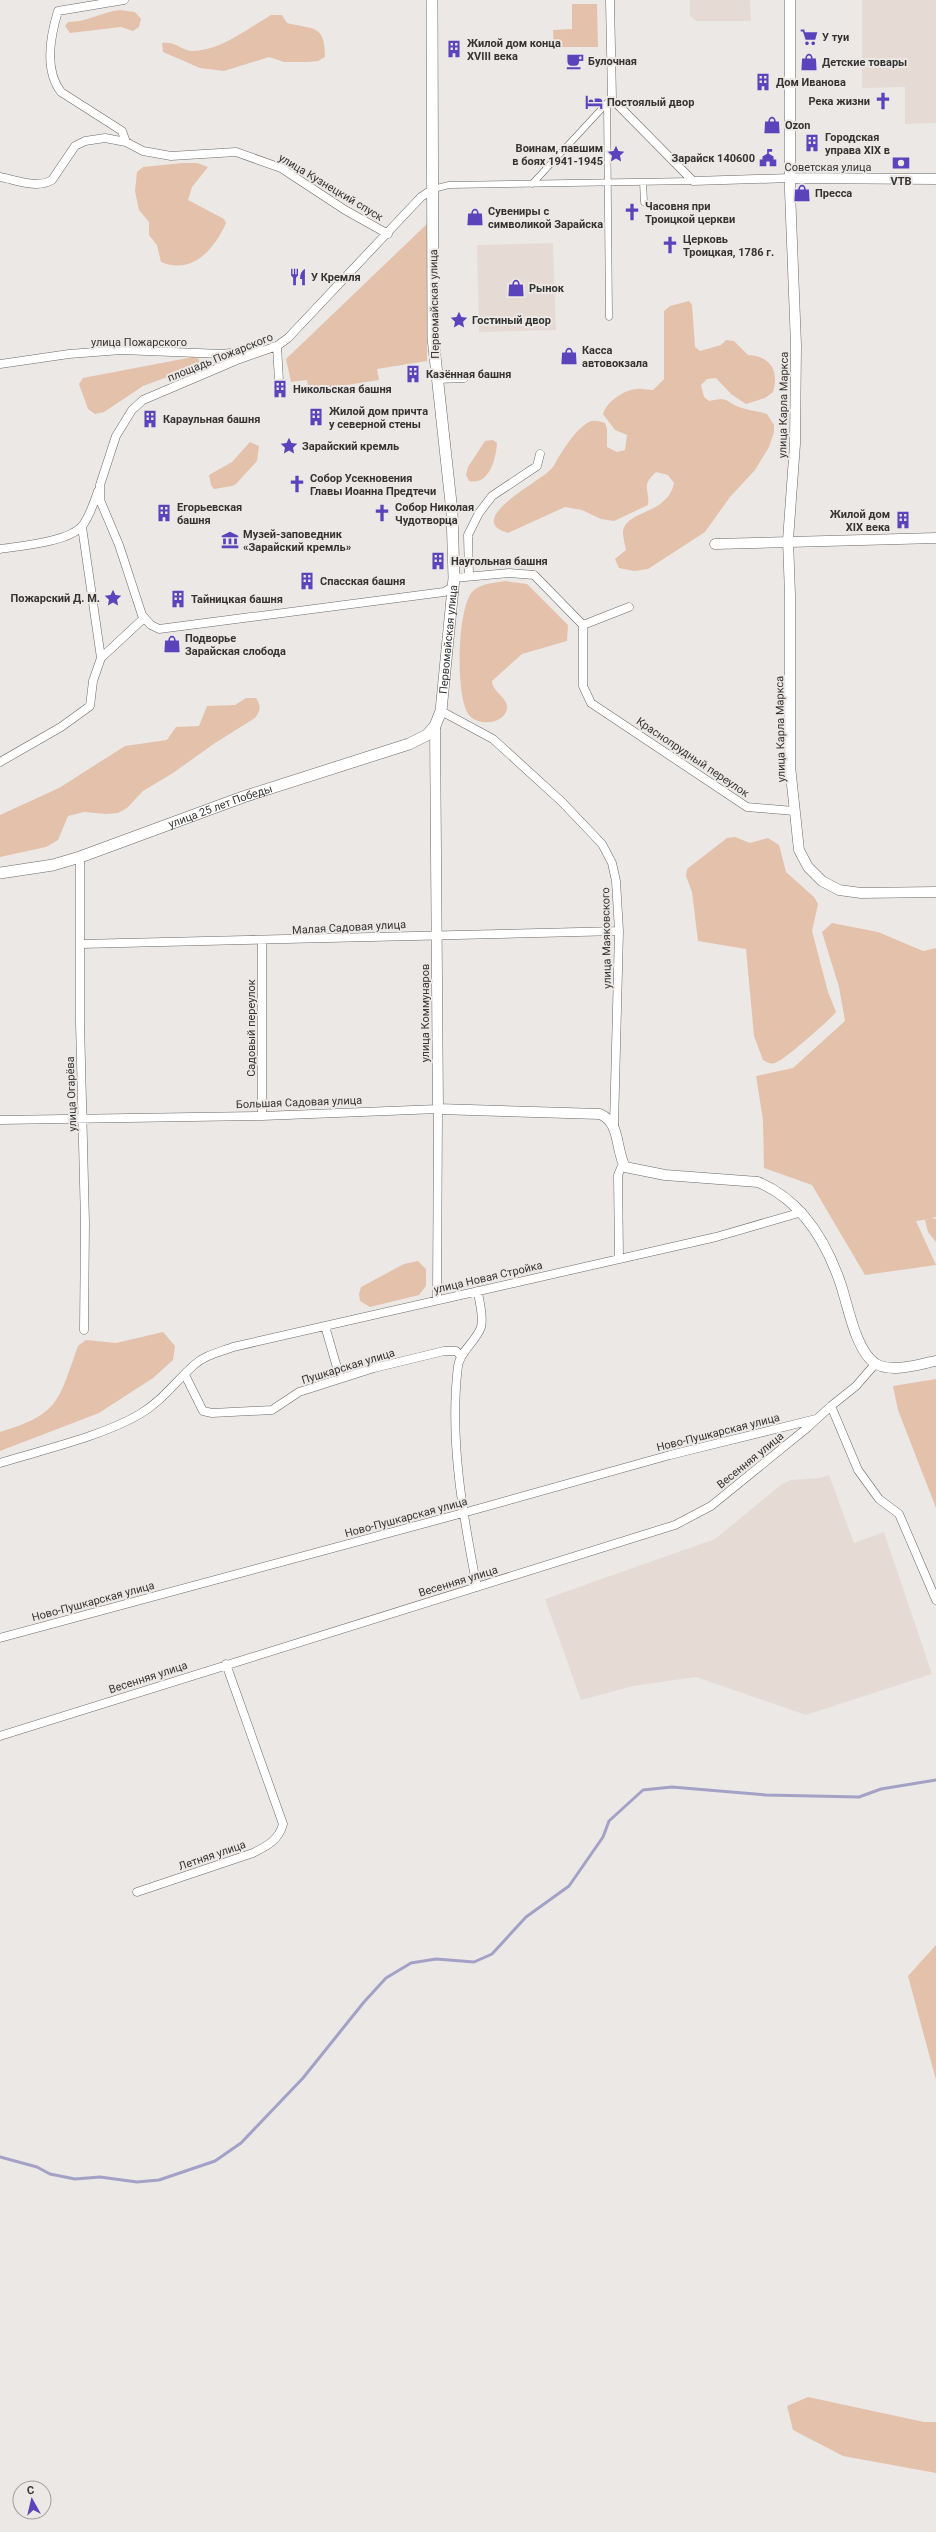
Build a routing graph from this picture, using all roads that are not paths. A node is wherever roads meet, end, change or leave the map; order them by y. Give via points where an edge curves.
1 (124, 0) edge
2 (432, 0) edge
3 (610, 0) edge
4 (790, 0) edge
5 (610, 101) junction
6 (126, 142) junction
7 (0, 177) edge
8 (791, 178) junction
9 (936, 179) edge
10 (693, 181) junction
11 (609, 182) junction
12 (643, 182) junction
13 (532, 184) junction
14 (433, 188) junction
15 (644, 202) dead end
16 (388, 234) junction
17 (609, 317) dead end
18 (278, 346) junction
19 (0, 364) edge
20 (464, 378) dead end
21 (436, 379) junction
22 (279, 380) dead end
23 (540, 454) dead end
24 (100, 485) junction
25 (82, 527) junction
26 (936, 538) edge
27 (788, 540) junction
28 (715, 544) dead end
29 (0, 549) edge
30 (470, 576) junction
31 (454, 583) junction
32 (629, 607) dead end
33 (144, 618) junction
34 (583, 625) junction
35 (101, 658) junction
36 (441, 711) junction
37 (435, 726) junction
38 (0, 762) edge
39 (794, 811) junction
40 (80, 858) junction
41 (0, 873) edge
42 (936, 892) edge
43 (619, 931) junction
44 (437, 934) junction
45 (262, 941) junction
46 (81, 944) junction
47 (438, 1109) junction
48 (262, 1116) junction
49 (0, 1120) edge
50 (83, 1120) junction
51 (614, 1125) junction
52 (625, 1167) junction
53 (802, 1212) junction
54 (619, 1257) junction
55 (478, 1291) junction
56 (437, 1299) junction
57 (325, 1326) junction
58 (84, 1330) dead end
59 (462, 1356) junction
60 (936, 1361) edge
61 (876, 1363) junction
62 (184, 1375) junction
63 (340, 1378) junction
64 (831, 1406) junction
65 (817, 1419) junction
66 (0, 1463) edge
67 (463, 1513) junction
68 (477, 1587) junction
69 (936, 1600) edge
70 (0, 1638) edge
71 (226, 1664) junction
72 (0, 1736) edge
73 (137, 1892) dead end

1 - 6 street via 58,12 49,58 55,84 61,92 122,130
2 - 14 main road, Первомайская улица
3 - 5 street
4 - 8 street, улица Карла Маркса
5 - 10 street
5 - 11 street
5 - 13 street
6 - 7 street, улица Кузнецкий спуск via 105,138 85,141 75,146 52,180 47,183 39,185
6 - 16 street, улица Кузнецкий спуск via 143,151 171,156 225,151 250,156 281,168 344,210
8 - 9 street, Советская улица
8 - 10 street, Советская улица
8 - 27 street, улица Карла Маркса via 796,345 795,444
10 - 12 street, Советская улица
11 - 12 street, Советская улица
11 - 13 street, Советская улица
11 - 17 street
12 - 15 street
13 - 14 street, Советская улица via 449,185
14 - 16 street, площадь Пожарского via 421,197
14 - 21 main road, Первомайская улица
16 - 18 street, площадь Пожарского
18 - 19 street, улица Пожарского via 223,354 106,351
18 - 22 street
18 - 24 street, площадь Пожарского via 237,360 143,400 132,410 116,436
20 - 21 street
21 - 31 main road, Первомайская улица via 452,512
23 - 30 street via 537,466 492,496 479,513 468,535
24 - 25 street
24 - 33 street via 104,514 119,545
25 - 29 street via 64,537
25 - 35 street
26 - 27 street
27 - 28 street
27 - 39 street, улица Карла Маркса via 790,766
30 - 31 street
30 - 34 street via 509,573 534,575
31 - 33 street via 444,592 172,628 159,629
31 - 36 main road, Первомайская улица
32 - 34 street
33 - 35 street
34 - 39 street, Краснопрудный переулок via 583,686 591,703 747,806
35 - 38 street via 93,681 90,706 61,727
36 - 37 main road, Первомайская улица
36 - 43 street, улица Маяковского via 493,739 561,801 602,844 612,863 616,881
37 - 40 main road, улица 25 лет Победы via 427,735 409,744 251,795
37 - 44 street, улица Коммунаров
39 - 42 street via 799,850 808,867 822,881 839,890 862,893
40 - 41 main road, улица 25 лет Победы
40 - 46 street, улица Огарёва
43 - 44 street, Малая Садовая улица
43 - 51 street, улица Маяковского
44 - 45 street, Малая Садовая улица
44 - 47 street, улица Коммунаров
45 - 46 street, Малая Садовая улица
45 - 48 street, Садовый переулок
46 - 50 street, улица Огарёва
47 - 48 street, Большая Садовая улица
47 - 51 street, Большая Садовая улица via 600,1114 609,1118
47 - 56 street, улица Коммунаров
48 - 50 street, Большая Садовая улица
49 - 50 street, Большая Садовая улица
50 - 58 street, улица Огарёва
51 - 52 street via 620,1158
52 - 53 street via 665,1175 758,1182 779,1192
52 - 54 street via 620,1168 618,1176
53 - 54 street, улица Новая Стройка via 716,1237
53 - 61 street via 832,1263 861,1344 867,1355
54 - 55 street, улица Новая Стройка
55 - 56 street, улица Новая Стройка
55 - 59 street via 481,1326 476,1338
56 - 57 street, улица Новая Стройка
57 - 62 street, улица Новая Стройка via 233,1347 195,1364
57 - 63 street
59 - 63 street, Пушкарская улица via 456,1352 444,1351
59 - 67 street via 458,1365 456,1426
60 - 61 street via 896,1367
61 - 64 street, Весенняя улица via 856,1386
62 - 63 street, Пушкарская улица via 203,1411 212,1413 272,1410 299,1392
62 - 66 street via 141,1413 119,1424
64 - 65 street, Весенняя улица
64 - 69 street via 858,1470 879,1499 899,1514
65 - 67 street, Ново-Пушкарская улица via 670,1454
65 - 68 street, Весенняя улица via 711,1506 690,1518 675,1525
67 - 68 street
67 - 70 street, Ново-Пушкарская улица
68 - 71 street, Весенняя улица
71 - 72 street, Весенняя улица
71 - 73 street, Летняя улица via 283,1824 281,1832 270,1844

